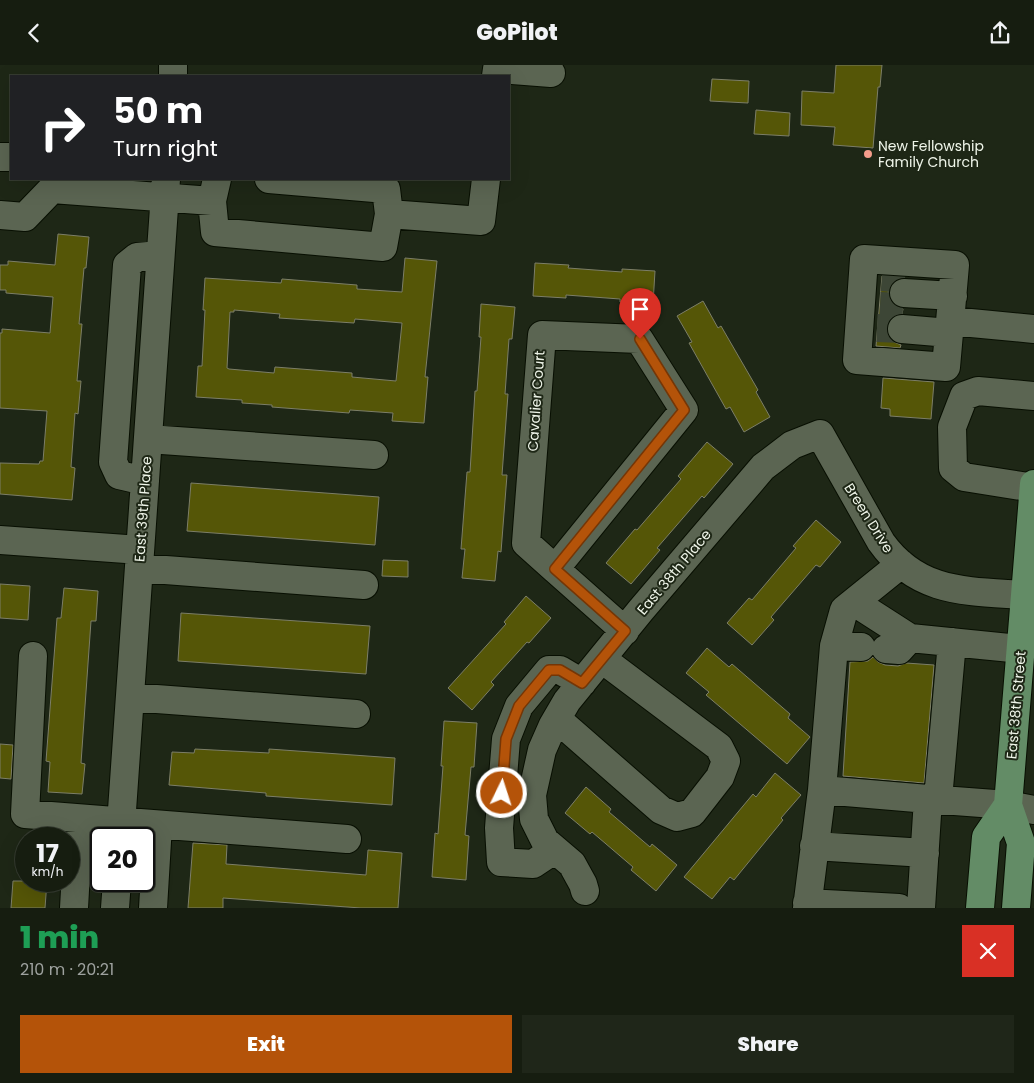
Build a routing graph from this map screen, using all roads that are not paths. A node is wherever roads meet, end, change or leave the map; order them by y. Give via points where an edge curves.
1 (551, 73) dead end
2 (496, 75) edge
3 (281, 180) edge
4 (486, 180) edge
5 (48, 184) edge
6 (165, 188) edge
7 (214, 190) edge
8 (389, 214) junction
9 (0, 215) edge
10 (160, 255) junction
11 (881, 309) junction
12 (951, 315) junction
13 (1034, 329) edge
14 (1034, 396) edge
15 (820, 434) joint
16 (148, 439) junction
17 (374, 455) dead end
18 (145, 481) junction
19 (1034, 486) edge
20 (0, 540) edge
21 (140, 559) junction
22 (901, 564) junction
23 (555, 569) junction
24 (364, 585) dead end
25 (1025, 595) junction
26 (854, 603) junction
27 (625, 631) junction
28 (952, 642) junction
29 (886, 645) junction
30 (834, 646) junction
31 (1020, 649) junction
32 (33, 656) dead end
33 (602, 659) junction
34 (582, 683) junction
35 (130, 697) junction
36 (356, 714) dead end
37 (557, 719) junction
38 (822, 790) junction
39 (933, 799) junction
40 (1021, 808) edge
41 (80, 819) junction
42 (158, 825) junction
43 (110, 827) edge
44 (121, 827) edge
45 (143, 827) edge
46 (347, 839) dead end
47 (814, 846) junction
48 (554, 850) junction
49 (925, 853) junction
50 (585, 891) dead end
51 (116, 892) edge
52 (807, 905) edge
53 (74, 908) edge
54 (115, 908) edge
55 (153, 908) edge
56 (899, 908) edge
57 (921, 908) edge
58 (980, 908) edge
59 (1016, 908) edge

1 - 2 street via 497,69
3 - 8 street via 386,189
4 - 8 street via 481,221
5 - 6 street
5 - 9 street via 26,217
6 - 7 street
6 - 10 street, East 39th Place
7 - 8 street via 215,232 382,247
10 - 16 street, East 39th Place
10 - 18 street via 137,257 127,265 113,463 119,475
11 - 12 street
11 - 12 street
11 - 12 street via 864,259 955,265
11 - 12 street via 857,360 946,367
12 - 13 street
14 - 19 street via 978,391 964,396 952,427 953,469 964,477
15 - 22 street, Breen Drive via 876,534
15 - 27 street, East 38th Place via 786,449 763,467
16 - 17 street
16 - 18 street, East 39th Place
18 - 21 street, East 39th Place
19 - 25 main road, East 38th Street
20 - 21 street
21 - 24 street
21 - 35 street, East 39th Place
22 - 25 street, Breen Drive via 921,578 947,588
22 - 26 street
23 - 23 street, Cavalier Court via 526,543 542,335 640,339 684,410
23 - 27 street, Cavalier Court
25 - 31 main road, East 38th Street
26 - 29 street
26 - 30 street via 844,610
27 - 33 street, East 38th Place
28 - 29 street
28 - 31 street
28 - 39 street
29 - 30 street
30 - 38 street
31 - 40 main road, East 38th Street
32 - 41 street via 25,814
33 - 34 street, East 38th Place
33 - 37 street via 719,747 726,761 720,777 692,813 677,817 661,811
34 - 37 street, East 38th Place
34 - 48 street via 560,670 549,670 519,706 506,739 501,862 533,865
35 - 36 street
35 - 44 street, East 39th Place
37 - 48 street, East 38th Place via 542,750 532,795 536,825 544,841
38 - 39 street
38 - 47 street
39 - 40 street
39 - 49 street
40 - 58 main road via 986,837
40 - 59 main road, East 38th Street
41 - 43 street
41 - 53 street
42 - 45 street
42 - 46 street
42 - 55 street
47 - 49 street
47 - 52 street
48 - 50 street, East 38th Place via 572,864
49 - 57 street
51 - 54 street
52 - 56 street

